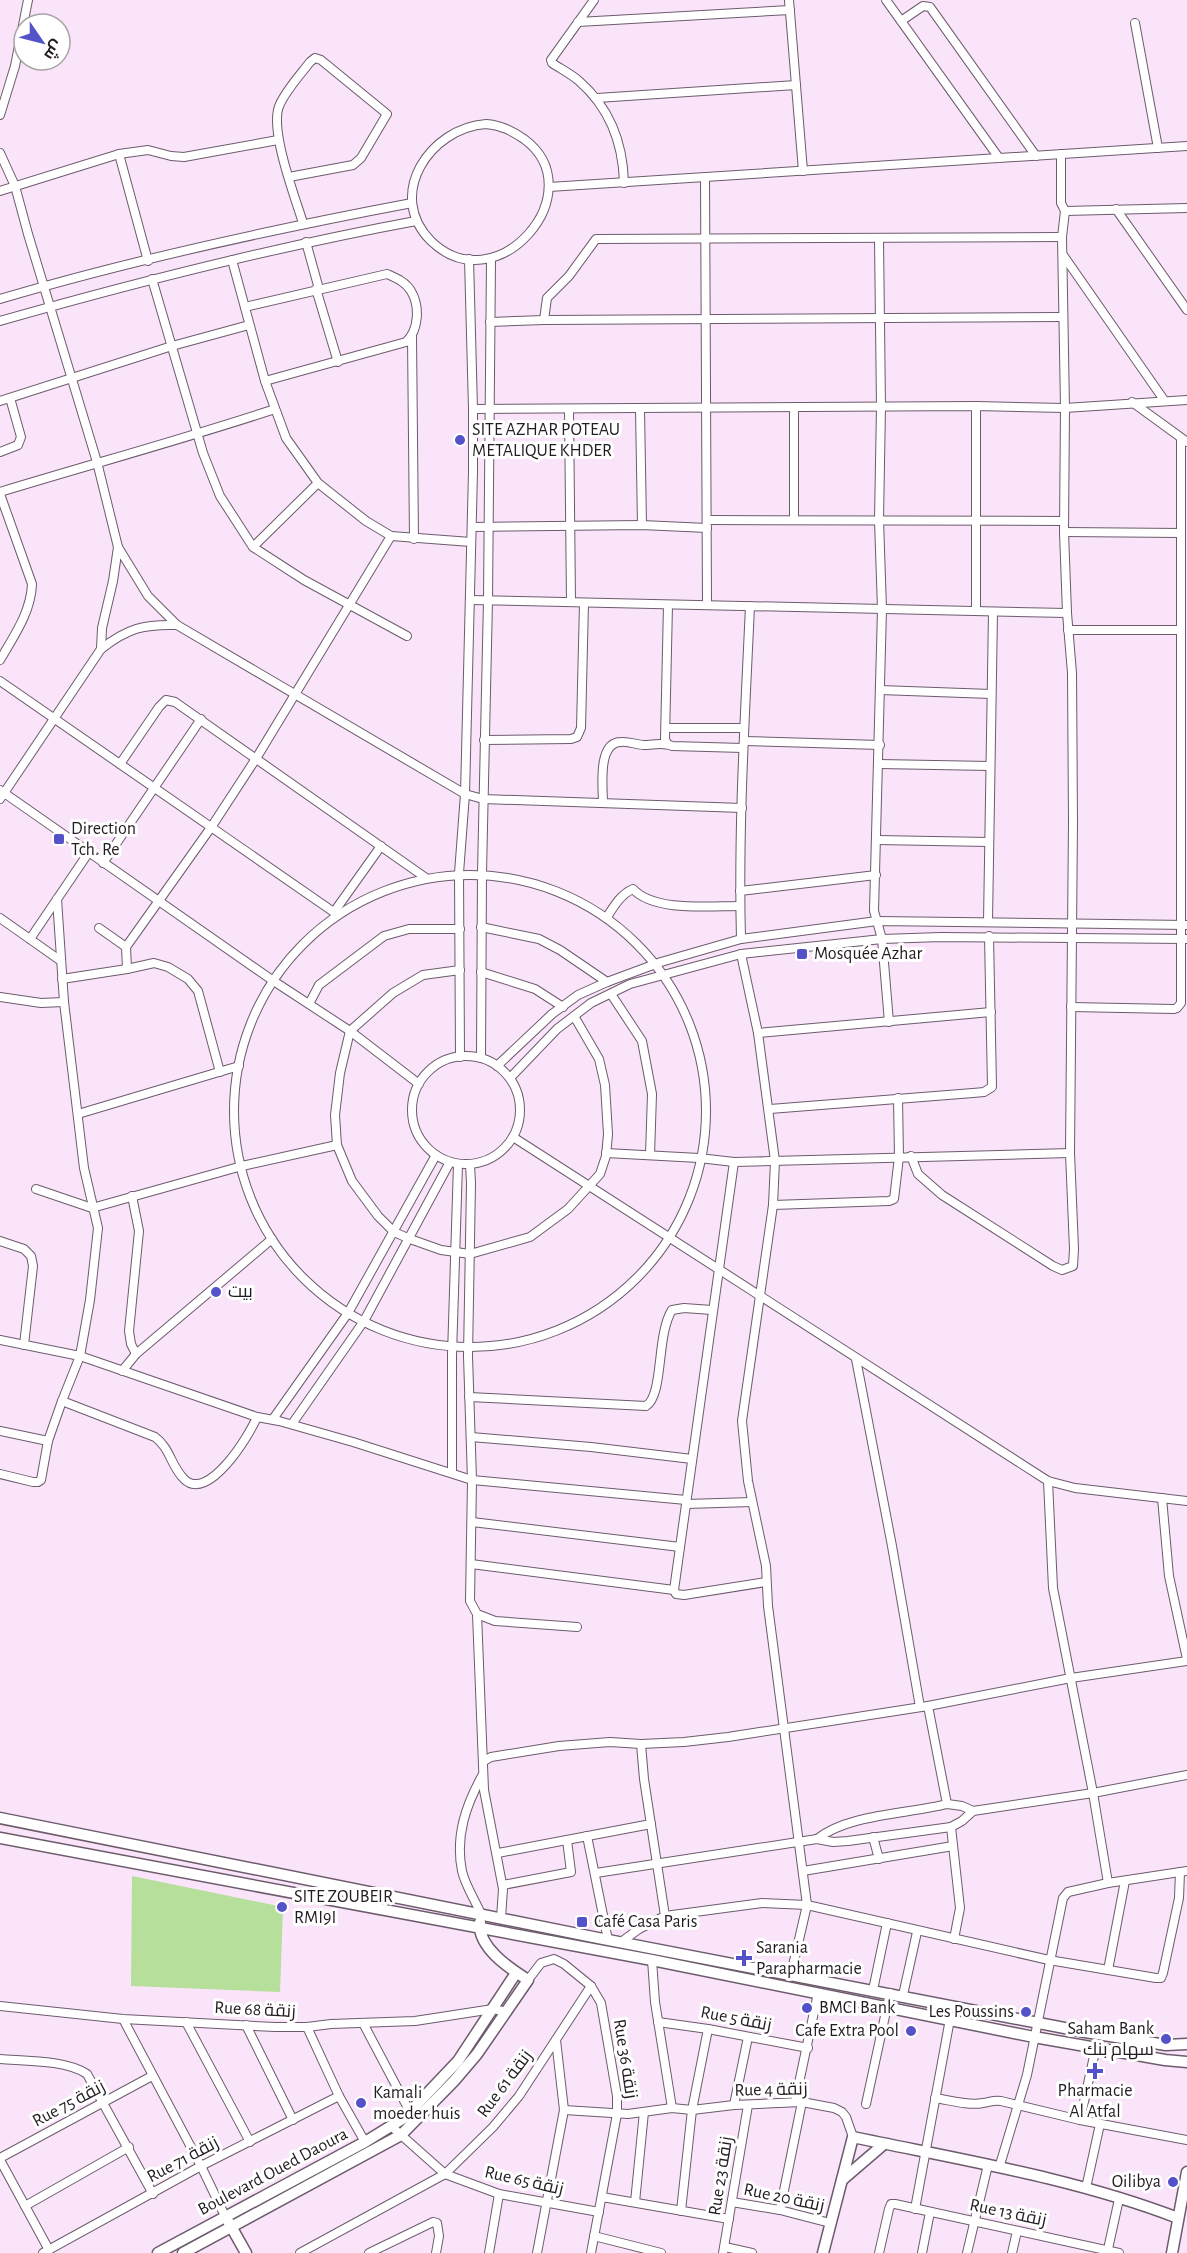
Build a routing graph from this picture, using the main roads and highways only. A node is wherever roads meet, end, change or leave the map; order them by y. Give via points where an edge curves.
1 (0, 1818) edge
2 (0, 1838) edge
3 (481, 1914) junction
4 (480, 1928) junction
5 (516, 1973) junction
6 (1187, 2044) edge
7 (1187, 2062) edge
8 (884, 2144) junction
9 (1187, 2172) edge
10 (841, 2181) junction
11 (1148, 2206) junction
12 (1181, 2206) junction
13 (225, 2216) junction
14 (1178, 2218) junction
15 (231, 2228) junction
16 (185, 2252) edge
17 (158, 2253) edge
18 (246, 2253) edge
19 (823, 2253) edge
20 (1172, 2253) edge

1 - 3 main road
2 - 4 main road
3 - 4 main road
3 - 6 main road via 1037,2022 1166,2045
4 - 5 main road via 486,1944
4 - 7 main road via 1034,2037
5 - 13 main road, Boulevard Oued Daoura via 458,2061 410,2112 365,2142
5 - 15 main road, Boulevard Oued Daoura via 528,1980 507,2012 460,2074 401,2135
8 - 10 main road
8 - 10 main road via 853,2137
8 - 11 main road via 1086,2188
9 - 12 main road
10 - 19 main road
11 - 12 main road
11 - 14 main road
12 - 14 main road
13 - 15 main road
13 - 17 main road, Boulevard Oued Daoura
14 - 20 main road
15 - 16 main road, Boulevard Oued Daoura
15 - 18 main road

